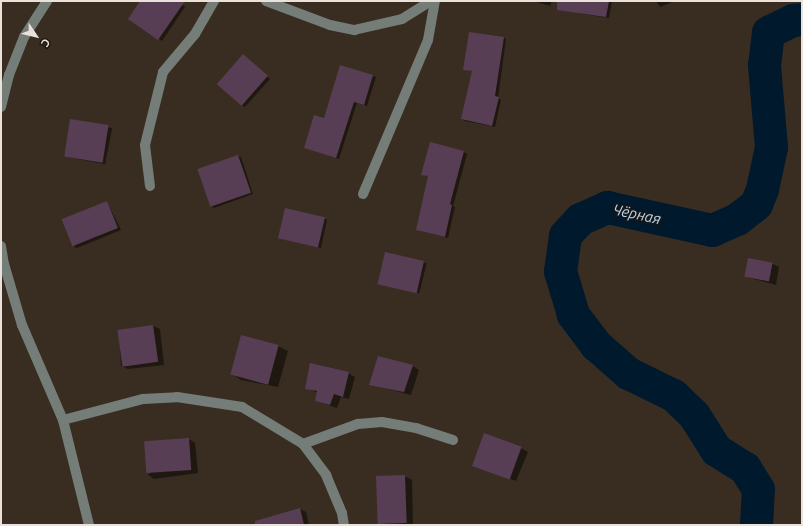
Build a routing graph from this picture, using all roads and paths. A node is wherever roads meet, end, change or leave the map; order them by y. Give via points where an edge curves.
1 (47, 1) edge
2 (214, 1) edge
3 (266, 1) edge
4 (431, 1) edge
5 (435, 1) edge
6 (1, 107) edge
7 (150, 186) dead end
8 (363, 194) dead end
9 (1, 246) edge
10 (63, 420) junction
11 (454, 440) dead end
12 (303, 444) junction
13 (89, 525) edge
14 (344, 525) edge

1 - 6 lane via 24,37 9,75
2 - 7 lane via 195,34 163,72 145,146
3 - 4 lane via 354,30 402,19
5 - 8 lane via 428,40
9 - 10 lane via 22,326
10 - 12 lane via 143,399 177,397 242,407
10 - 13 lane
11 - 12 lane via 416,428 382,422 358,424
12 - 14 lane via 326,475 342,513

